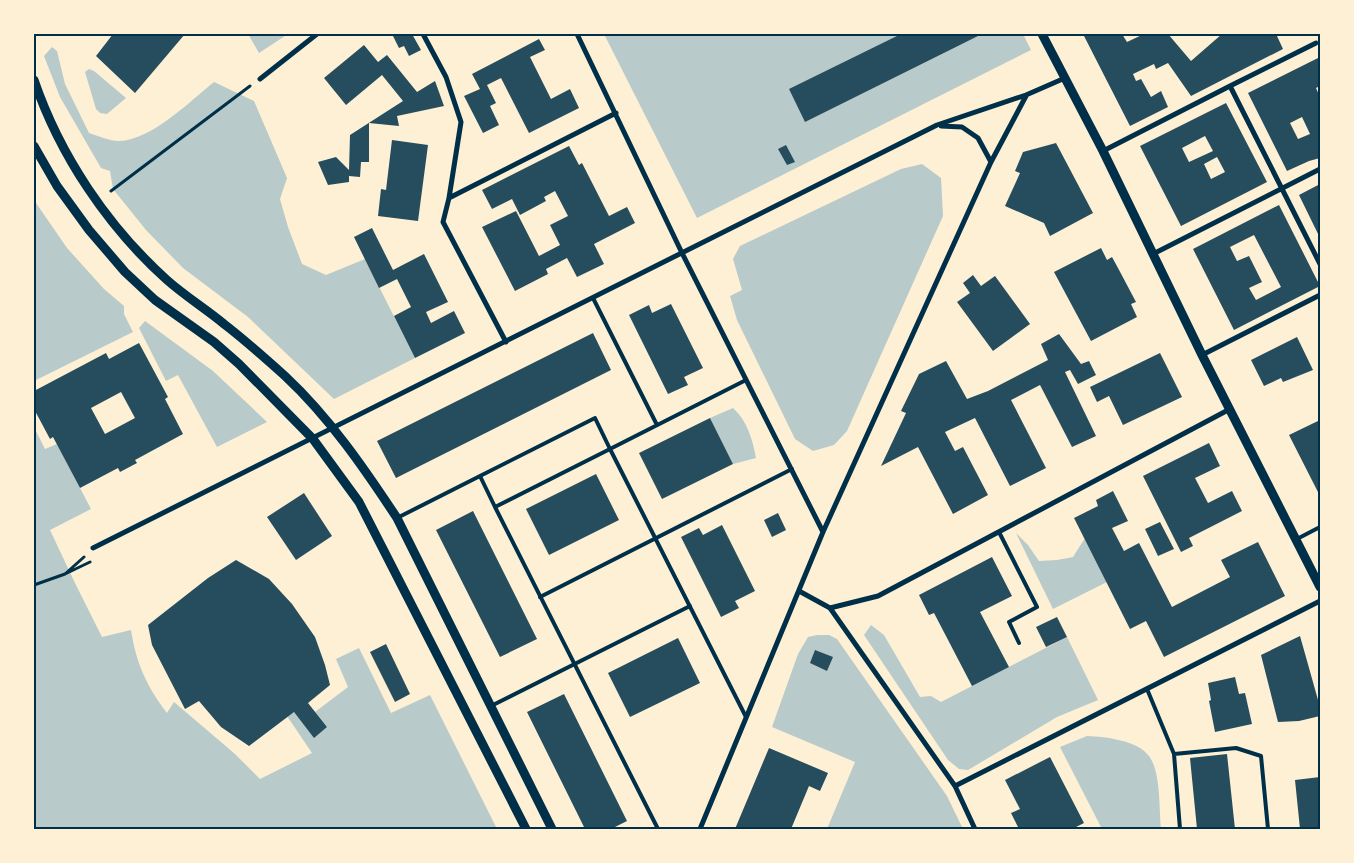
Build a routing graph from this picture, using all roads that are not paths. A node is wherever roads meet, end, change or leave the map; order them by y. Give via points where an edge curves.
1 (317, 34) edge
2 (423, 34) edge
3 (577, 34) edge
4 (1042, 34) edge
5 (1316, 43) dead end
6 (260, 78) road end
7 (1065, 78) junction
8 (34, 80) edge
9 (1230, 86) junction
10 (1026, 95) junction
11 (616, 113) junction
12 (937, 125) junction
13 (34, 146) edge
14 (1103, 151) junction
15 (991, 162) junction
16 (1320, 169) edge
17 (1282, 189) junction
18 (448, 198) junction
19 (682, 253) junction
20 (1153, 254) junction
21 (1320, 264) edge
22 (1320, 295) edge
23 (593, 298) junction
24 (506, 342) junction
25 (1202, 355) junction
26 (746, 380) junction
27 (1230, 409) junction
28 (657, 425) junction
29 (334, 428) junction
30 (313, 439) junction
31 (610, 449) junction
32 (792, 470) junction
33 (480, 476) junction
34 (495, 507) junction
35 (397, 518) junction
36 (1320, 527) edge
37 (823, 532) junction
38 (999, 532) junction
39 (656, 538) junction
40 (1296, 540) junction
41 (93, 548) road end
42 (1320, 587) edge
43 (799, 591) junction
44 (540, 597) junction
45 (1320, 601) edge
46 (690, 606) junction
47 (830, 608) junction
48 (1019, 643) dead end
49 (574, 664) junction
50 (1147, 689) junction
51 (491, 706) junction
52 (746, 717) junction
53 (1174, 754) junction
54 (955, 786) junction
55 (526, 829) edge
56 (552, 829) edge
57 (658, 829) edge
58 (700, 829) edge
59 (975, 829) edge
60 (1180, 829) edge
61 (1268, 829) edge

1 - 6 street
2 - 18 street via 446,77 461,122
3 - 11 street
4 - 7 street
5 - 9 street
7 - 10 street
7 - 14 street
8 - 29 street via 70,160 125,238 168,280 286,376
9 - 14 street
9 - 17 street
10 - 12 street
10 - 15 street
11 - 18 street
11 - 19 street
12 - 15 street via 962,127 978,138
12 - 19 street
13 - 30 street via 57,186 125,272 155,300 239,364
14 - 20 street
15 - 37 street
16 - 17 street
17 - 20 street
17 - 21 street
18 - 24 street via 443,222
19 - 23 street
19 - 26 street
20 - 25 street
22 - 25 street
23 - 24 street
23 - 28 lane
24 - 29 street
25 - 27 street
26 - 28 lane
26 - 32 street
27 - 38 street
27 - 40 street
28 - 31 lane
29 - 30 street
29 - 35 street
30 - 41 street
30 - 55 street via 359,502
31 - 33 lane via 595,418
31 - 34 lane
31 - 39 lane
32 - 37 street
32 - 39 lane
33 - 34 lane
33 - 35 lane
34 - 44 lane
35 - 51 street
36 - 40 lane
37 - 43 street
38 - 47 street via 878,596
38 - 48 lane via 1037,608 1009,622
39 - 44 lane
39 - 46 lane
40 - 42 street
43 - 47 street
43 - 52 street
44 - 49 lane
45 - 50 street
46 - 49 lane
46 - 52 lane
47 - 54 street
49 - 51 lane
49 - 57 lane
50 - 53 lane
50 - 54 street
51 - 56 street
52 - 58 street
53 - 60 lane
53 - 61 lane via 1236,748 1261,756
54 - 59 street

